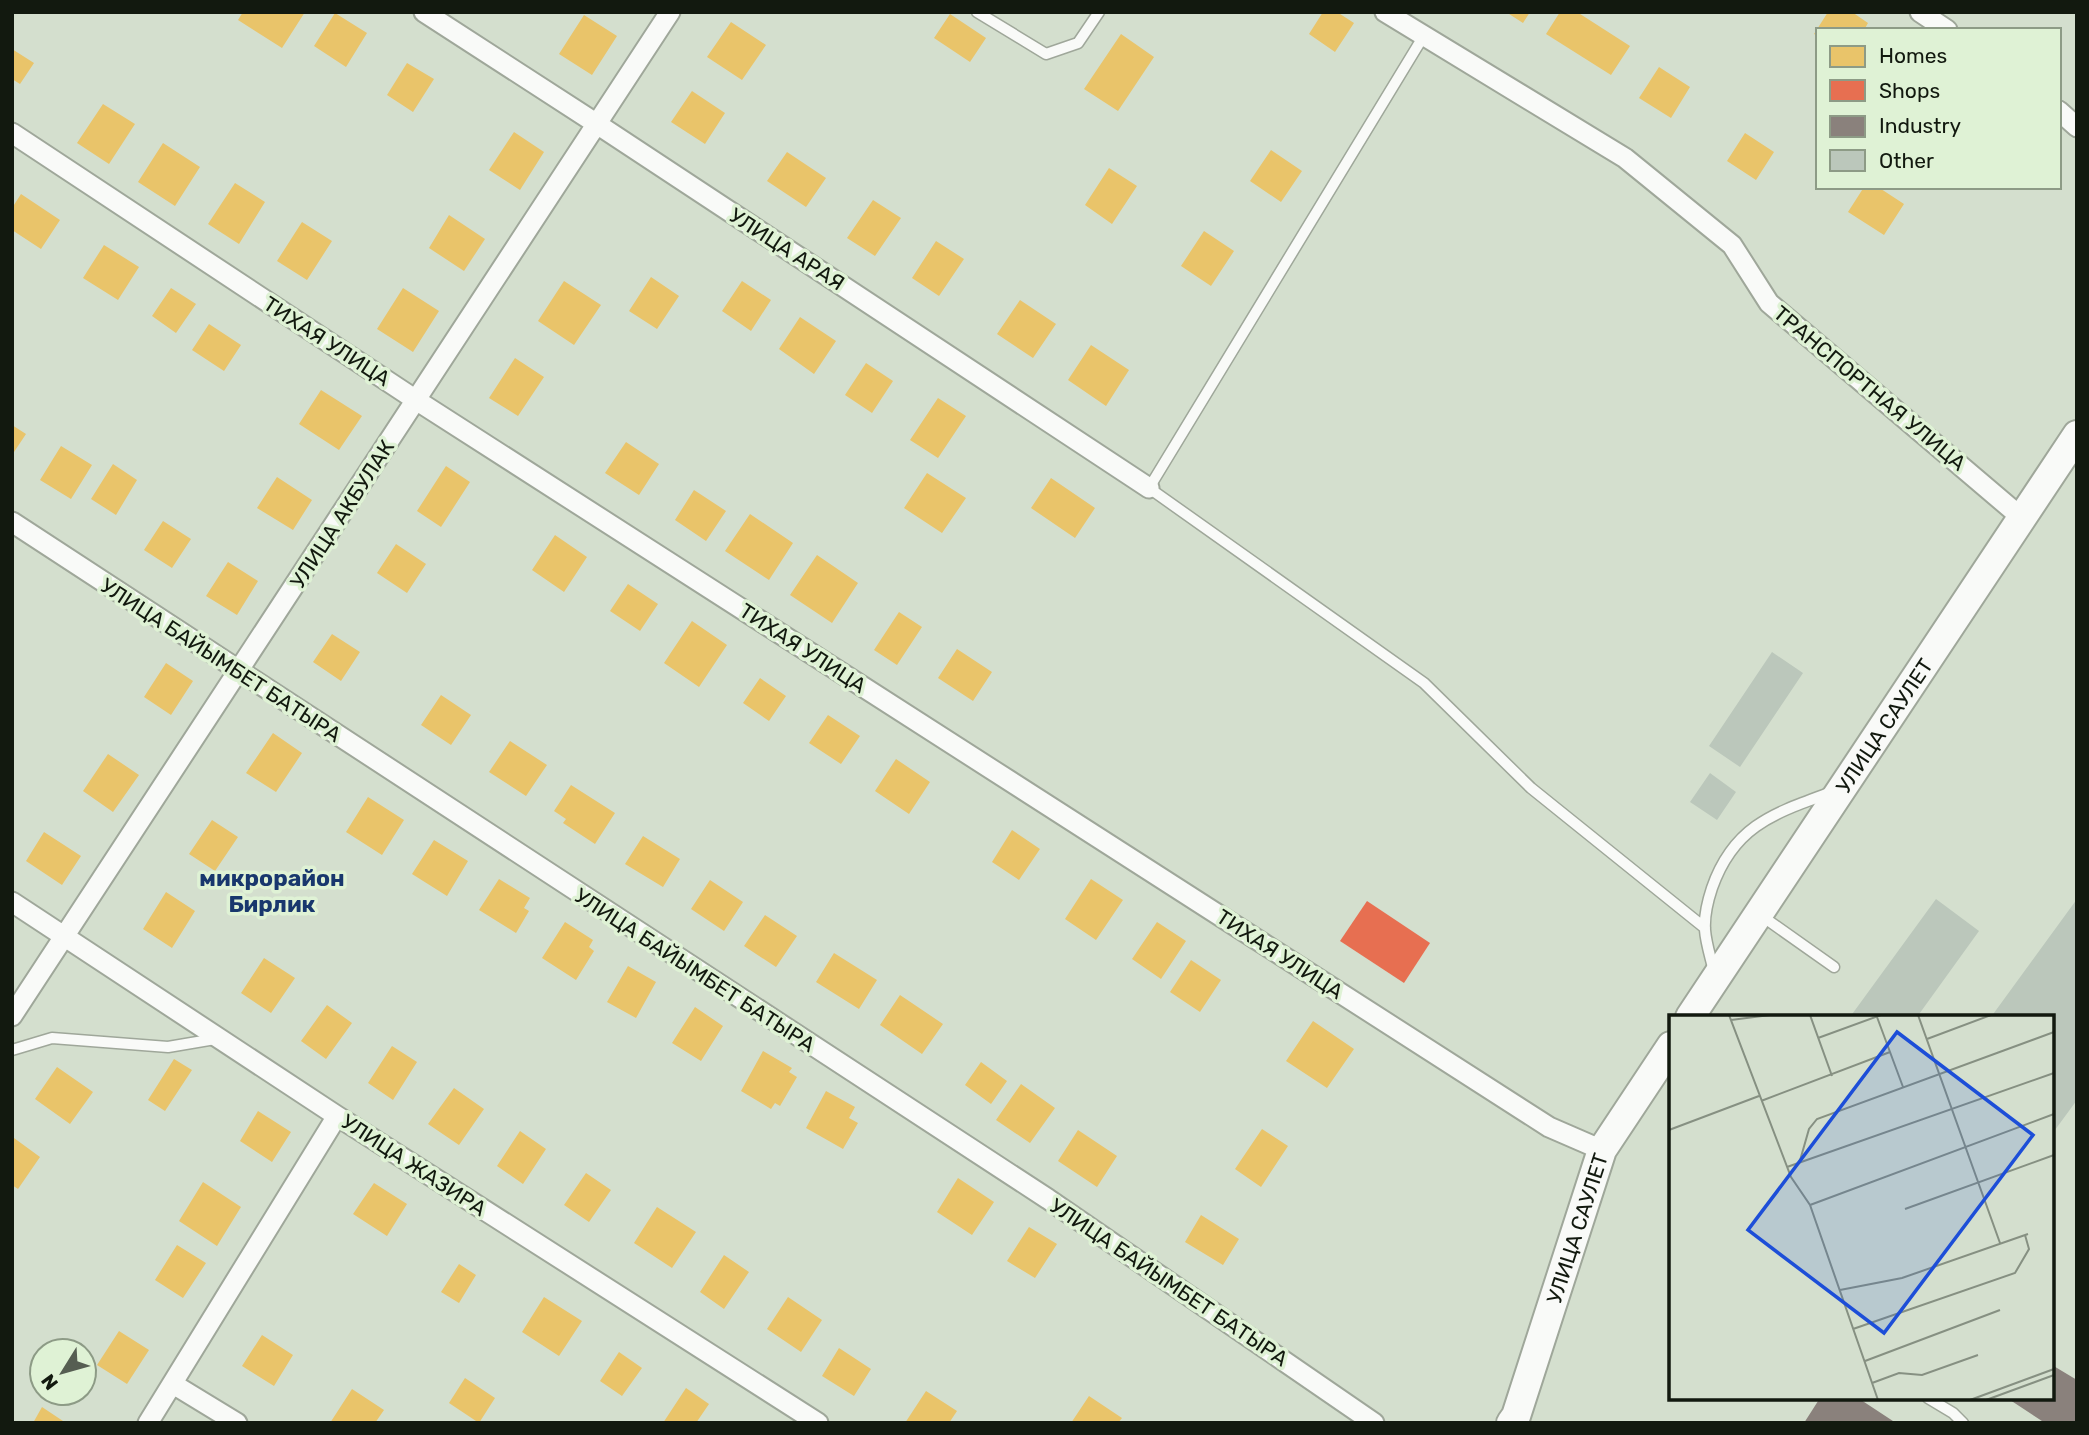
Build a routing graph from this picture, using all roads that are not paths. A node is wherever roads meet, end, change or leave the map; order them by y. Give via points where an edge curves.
1 (424, 12) edge
2 (670, 12) edge
3 (976, 12) edge
4 (1099, 12) edge
5 (1385, 12) edge
6 (1920, 12) edge
7 (1944, 28) edge
8 (1423, 37) junction
9 (2061, 113) edge
10 (597, 124) junction
11 (2077, 127) edge
12 (12, 133) edge
13 (416, 400) junction
14 (2077, 435) edge
15 (1149, 488) junction
16 (2022, 518) junction
17 (12, 522) edge
18 (238, 672) junction
19 (1843, 788) junction
20 (12, 902) edge
21 (1759, 914) junction
22 (1705, 928) junction
23 (65, 936) junction
24 (1834, 967) dead end
25 (1715, 979) junction
26 (1691, 1015) edge
27 (12, 1016) edge
28 (219, 1038) junction
29 (12, 1050) edge
30 (1668, 1055) edge
31 (337, 1116) junction
32 (1602, 1150) junction
33 (173, 1384) junction
34 (1931, 1400) edge
35 (148, 1423) edge
36 (237, 1423) edge
37 (818, 1423) edge
38 (1374, 1423) edge
39 (1511, 1423) edge
40 (1963, 1423) edge

1 - 10 street, УЛИЦА АРАЯ
2 - 10 street, УЛИЦА АКБУЛАК
3 - 4 lane via 1046,54 1078,43
5 - 8 street, ТРАНСПОРТНАЯ УЛИЦА
6 - 7 street
8 - 15 lane
8 - 16 street, ТРАНСПОРТНАЯ УЛИЦА via 1625,158 1732,245 1769,303
9 - 11 street
10 - 13 street, УЛИЦА АКБУЛАК
10 - 15 street, УЛИЦА АРАЯ
12 - 13 street, ТИХАЯ УЛИЦА
13 - 18 street, УЛИЦА АКБУЛАК
13 - 32 street, ТИХАЯ УЛИЦА via 1549,1127
14 - 16 street, УЛИЦА САУЛЕТ
15 - 22 lane via 1424,683 1531,788
16 - 19 street, УЛИЦА САУЛЕТ
17 - 18 street, УЛИЦА БАЙЫМБЕТ БАТЫРА
18 - 23 street, УЛИЦА АКБУЛАК
18 - 38 street, УЛИЦА БАЙЫМБЕТ БАТЫРА via 1048,1199
19 - 21 street, УЛИЦА САУЛЕТ
19 - 22 lane via 1790,807 1749,830 1718,872
20 - 23 street, УЛИЦА ЖАЗИРА
21 - 24 lane
21 - 25 street, УЛИЦА САУЛЕТ
22 - 25 lane
23 - 27 street, УЛИЦА АКБУЛАК
23 - 28 street, УЛИЦА ЖАЗИРА
25 - 26 street, УЛИЦА САУЛЕТ
28 - 29 lane via 168,1047 52,1038
28 - 31 street, УЛИЦА ЖАЗИРА
30 - 32 street, УЛИЦА САУЛЕТ
31 - 33 street
31 - 37 street, УЛИЦА ЖАЗИРА
32 - 39 street, УЛИЦА САУЛЕТ
33 - 35 street
33 - 36 street
34 - 40 lane

